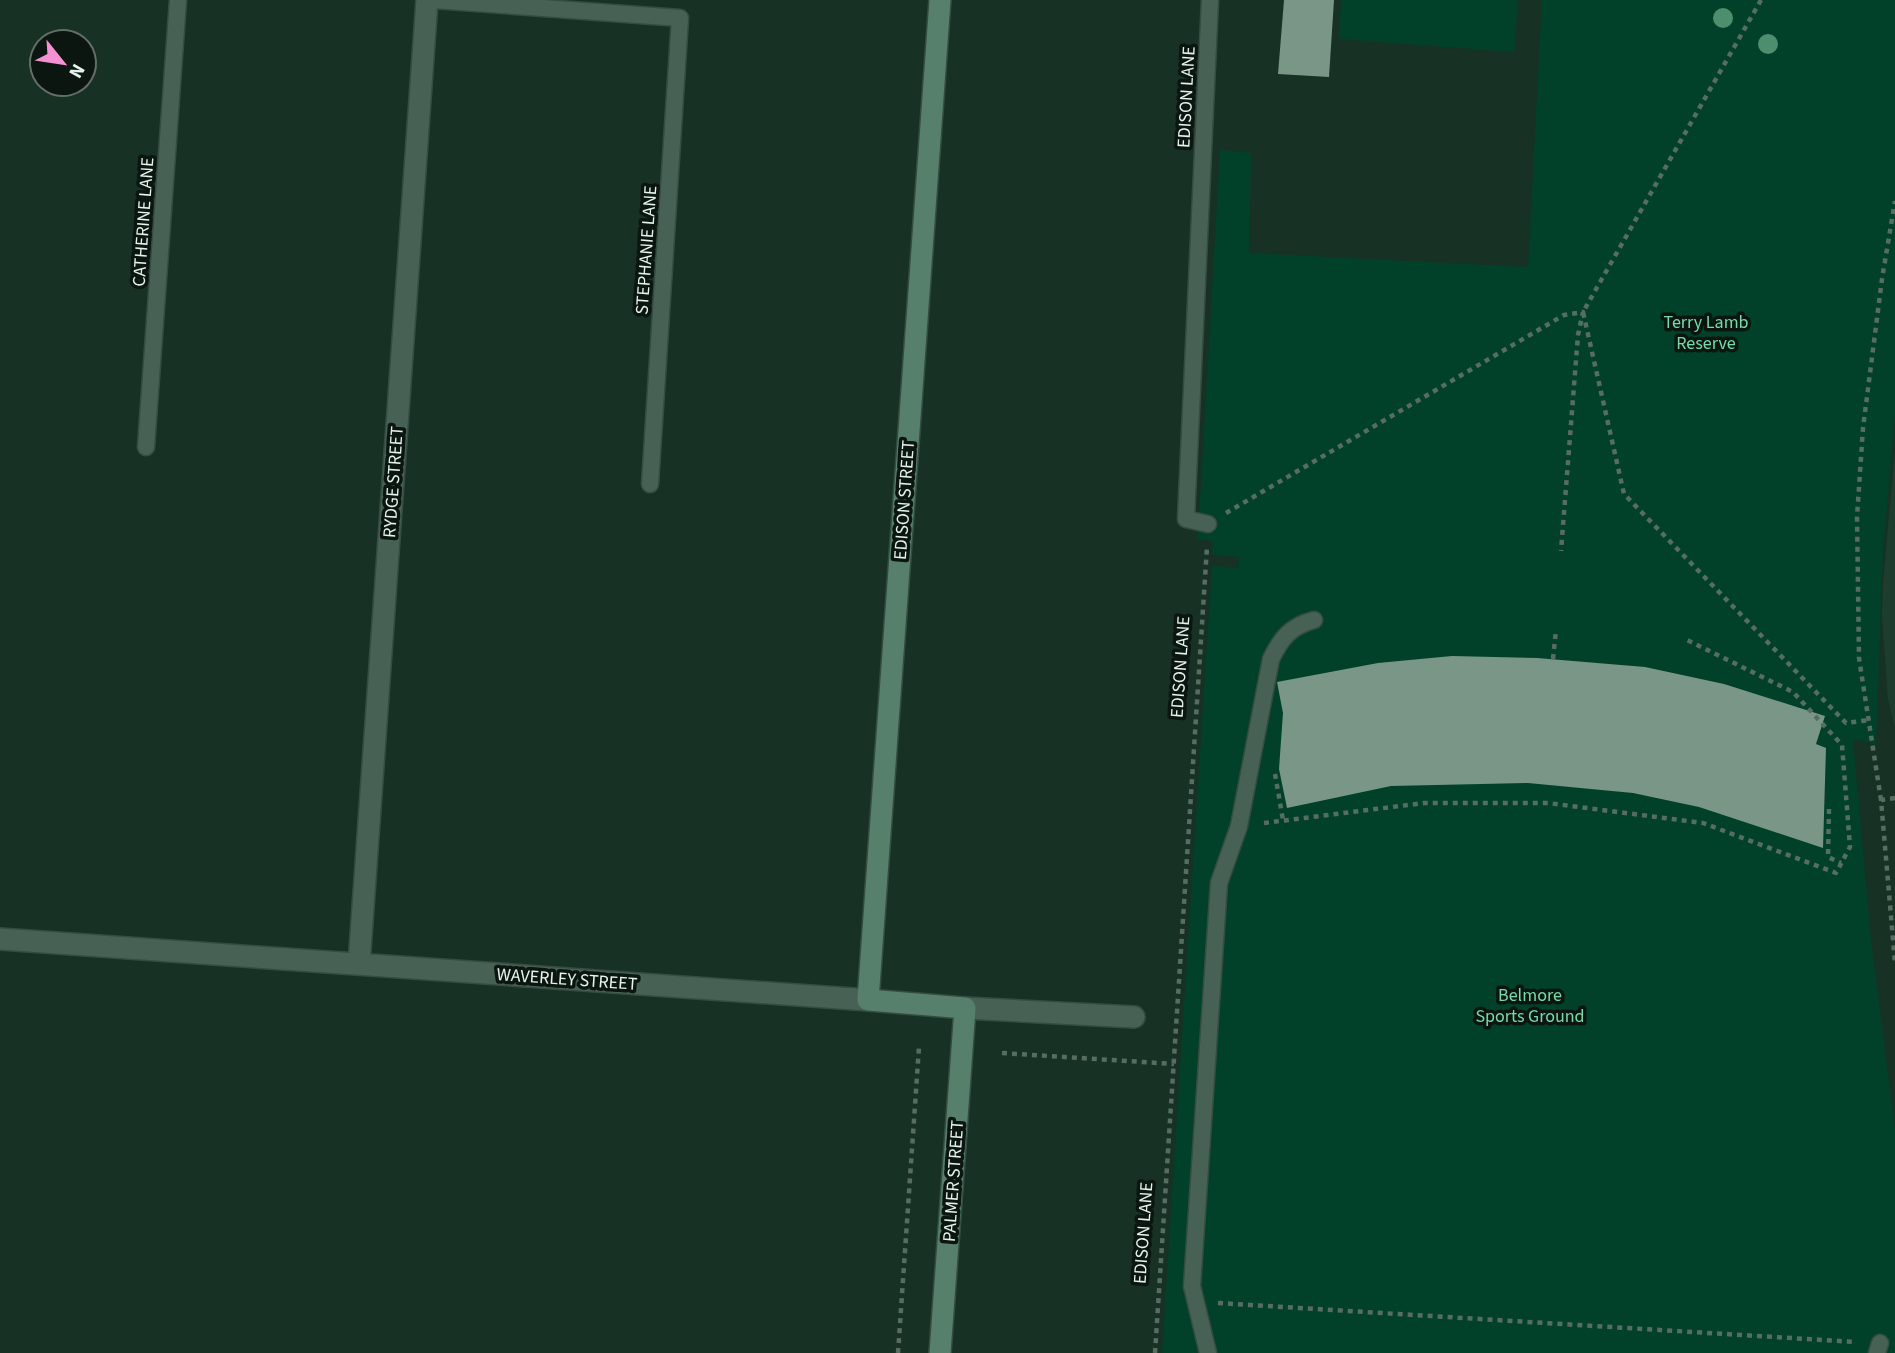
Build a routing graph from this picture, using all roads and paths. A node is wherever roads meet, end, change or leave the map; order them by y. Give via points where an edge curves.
1 (178, 0) edge
2 (427, 0) edge
3 (434, 0) edge
4 (940, 0) edge
5 (1210, 0) edge
6 (1761, 0) edge
7 (1895, 201) edge
8 (1583, 312) junction
9 (146, 447) dead end
10 (650, 484) dead end
11 (1208, 524) junction
12 (1561, 551) dead end
13 (1314, 620) dead end
14 (1556, 629) dead end
15 (1687, 640) dead end
16 (1553, 659) dead end
17 (1870, 720) junction
18 (1274, 770) dead end
19 (1895, 798) edge
20 (1881, 800) junction
21 (1829, 809) dead end
22 (1283, 820) junction
23 (1239, 826) junction
24 (1841, 863) junction
25 (0, 939) edge
26 (1895, 962) edge
27 (359, 964) junction
28 (868, 1000) junction
29 (965, 1008) junction
30 (1134, 1017) dead end
31 (919, 1047) dead end
32 (1002, 1053) dead end
33 (1174, 1064) junction
34 (1195, 1302) junction
35 (1878, 1348) edge
36 (898, 1353) edge
37 (940, 1353) edge
38 (1155, 1353) edge
39 (1208, 1353) edge

1 - 9 lane, CATHERINE LANE
2 - 27 street, RYDGE STREET
3 - 10 lane, STEPHANIE LANE via 680,18
4 - 28 street, EDISON STREET
5 - 11 lane, EDISON LANE via 1186,519
6 - 8 path
7 - 17 path via 1865,415 1857,517 1859,658
8 - 11 path via 1564,315
8 - 12 path
8 - 17 path via 1625,494 1846,723
11 - 33 path, EDISON LANE
13 - 23 lane via 1298,624 1280,639 1271,659
14 - 16 path
15 - 24 path via 1793,692 1842,745 1850,847
17 - 20 path
18 - 22 path
19 - 20 path
20 - 26 path
21 - 24 path via 1828,857
22 - 23 path
22 - 24 path via 1424,803 1548,803 1703,823 1836,873
23 - 34 lane via 1219,883 1192,1286
25 - 27 street, WAVERLEY STREET
27 - 28 street, WAVERLEY STREET
28 - 29 street, WAVERLEY STREET
29 - 30 street, WAVERLEY STREET
29 - 37 street, PALMER STREET
31 - 36 path
32 - 33 path
33 - 38 path, EDISON LANE
34 - 35 path
34 - 39 lane

